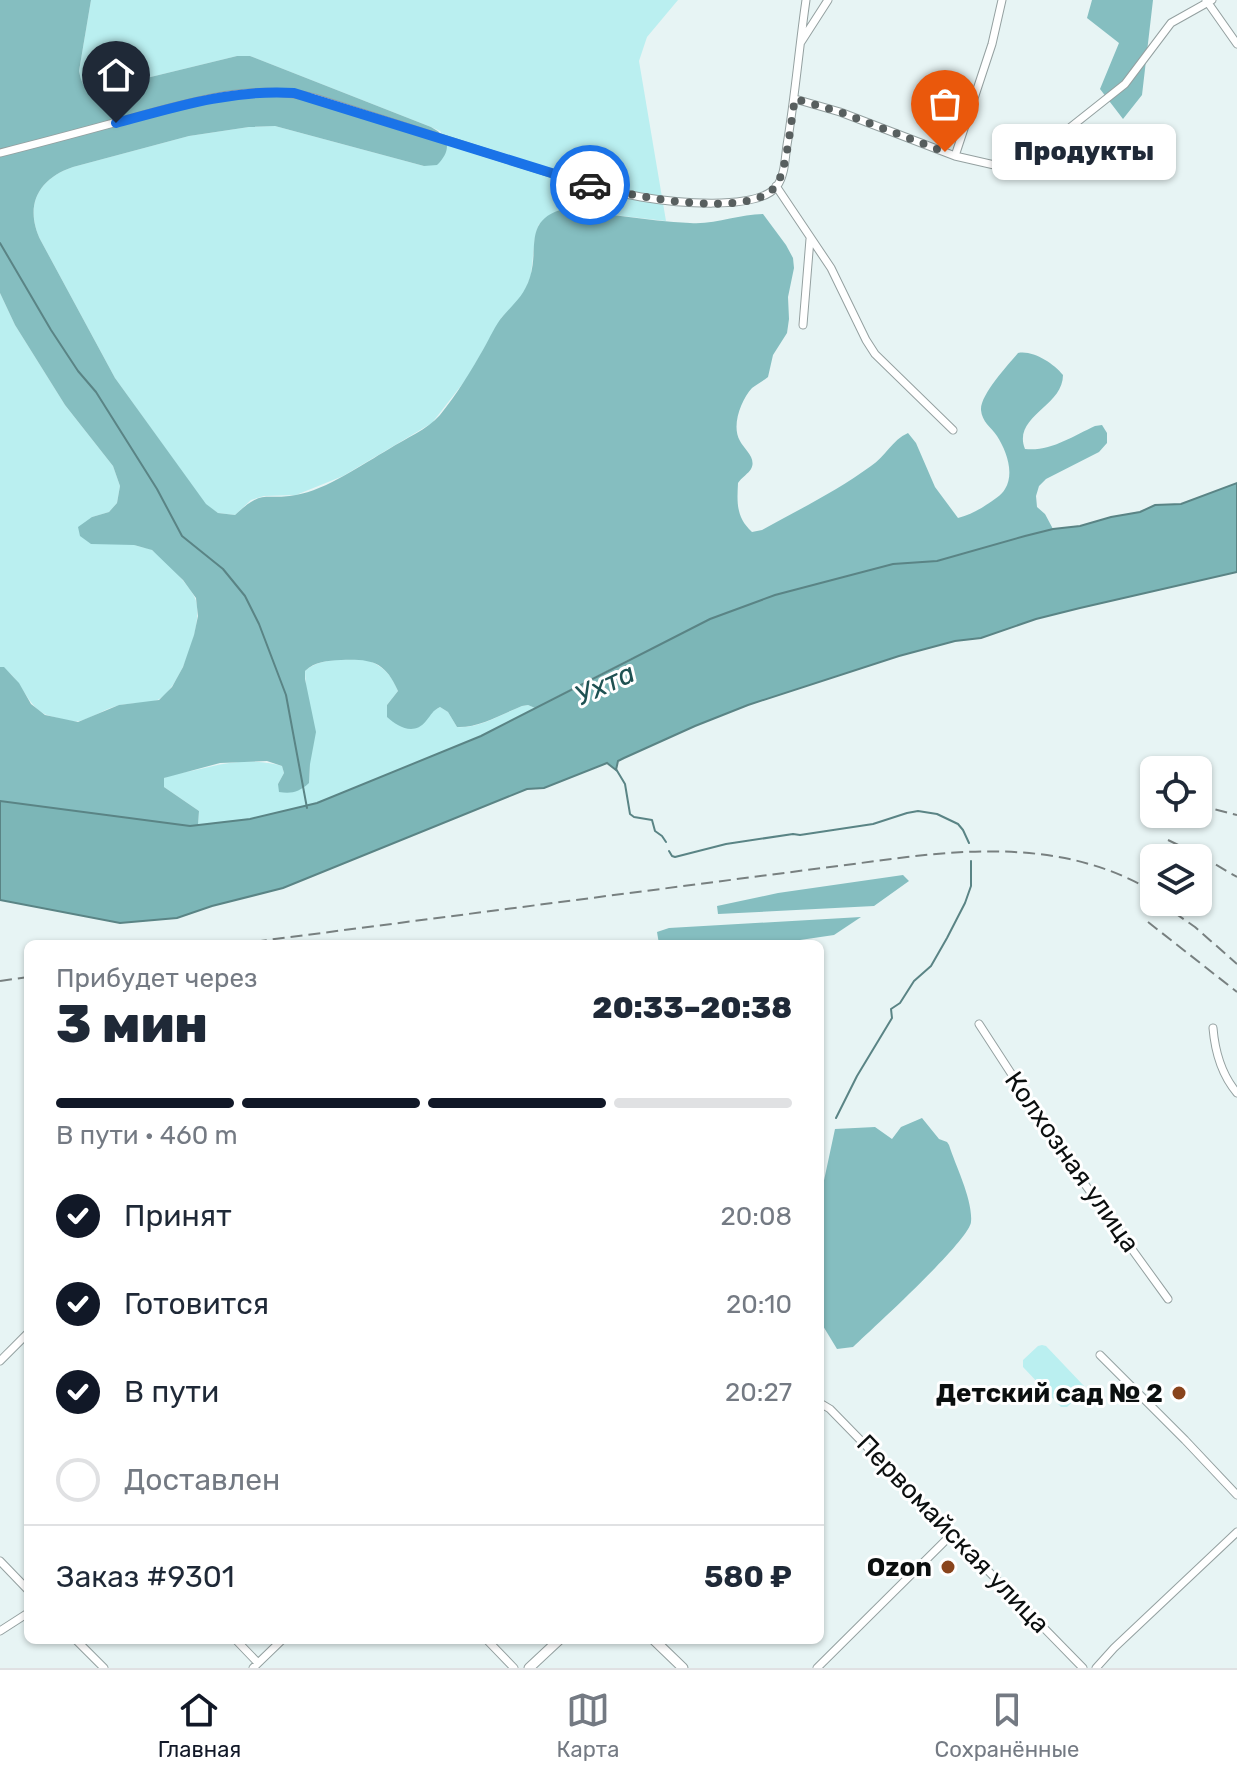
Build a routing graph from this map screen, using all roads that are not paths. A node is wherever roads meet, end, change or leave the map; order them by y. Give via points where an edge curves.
1 (806, 0) edge
2 (828, 0) edge
3 (1002, 0) edge
4 (1208, 1) edge
5 (1237, 44) edge
6 (800, 45) junction
7 (795, 99) junction
8 (0, 153) edge
9 (955, 156) junction
10 (776, 186) junction
11 (810, 239) junction
12 (803, 325) dead end
13 (953, 430) dead end
14 (979, 1024) dead end
15 (1213, 1028) dead end
16 (1237, 1093) edge
17 (1168, 1299) dead end
18 (24, 1337) edge
19 (1100, 1355) dead end
20 (0, 1361) edge
21 (824, 1405) edge
22 (1237, 1495) edge
23 (1237, 1532) edge
24 (953, 1533) junction
25 (0, 1561) edge
26 (24, 1586) edge
27 (24, 1616) edge
28 (0, 1631) edge
29 (80, 1644) edge
30 (239, 1644) edge
31 (278, 1644) edge
32 (491, 1644) edge
33 (555, 1644) edge
34 (658, 1644) edge
35 (255, 1665) edge
36 (104, 1668) edge
37 (514, 1668) edge
38 (529, 1668) edge
39 (683, 1668) edge
40 (817, 1668) edge
41 (1083, 1668) edge
42 (1096, 1668) edge

1 - 6 street
2 - 6 street
3 - 9 street
4 - 5 street
4 - 9 street via 1171,23 1125,84 1037,158 1003,167
6 - 7 street
7 - 9 street
7 - 10 street
8 - 10 street via 203,100 267,91 315,98 639,197 742,202
10 - 11 street
11 - 12 street
11 - 13 street via 831,268 875,354
14 - 17 street, Колхозная улица via 1068,1161
15 - 16 street via 1222,1068
18 - 20 street
19 - 22 street
21 - 24 street, Первомайская улица
23 - 42 street
24 - 40 street
24 - 41 street, Первомайская улица
25 - 26 street
27 - 28 street
29 - 36 street
30 - 35 street
31 - 35 street
32 - 37 street
33 - 38 main road
34 - 39 main road

